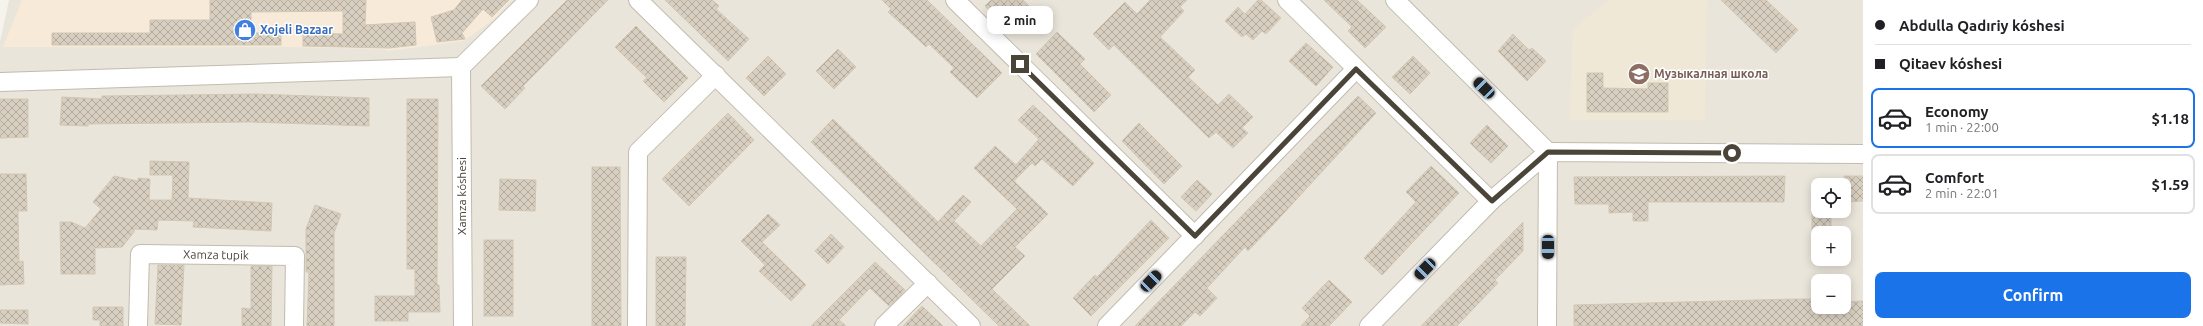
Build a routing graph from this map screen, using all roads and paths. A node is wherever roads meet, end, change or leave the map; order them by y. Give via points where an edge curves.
1 (529, 0) edge
2 (638, 0) edge
3 (955, 0) edge
4 (1286, 0) edge
5 (1395, 0) edge
6 (461, 66) junction
7 (1356, 69) junction
8 (716, 76) junction
9 (0, 82) edge
10 (1548, 152) junction
11 (1863, 154) edge
12 (1492, 201) junction
13 (1195, 236) junction
14 (928, 283) junction
15 (138, 326) edge
16 (294, 326) edge
17 (463, 326) edge
18 (637, 326) edge
19 (884, 326) edge
20 (971, 326) edge
21 (1107, 326) edge
22 (1369, 326) edge
23 (1547, 326) edge

1 - 6 street
2 - 8 street
3 - 13 street
4 - 7 street
5 - 10 street
6 - 9 street
6 - 17 street, Xamza kóshesi
7 - 12 street
7 - 13 street
8 - 14 street
8 - 18 street via 638,152
10 - 11 street
10 - 12 street
10 - 23 street
12 - 22 street
13 - 21 street
14 - 19 street
14 - 20 street
15 - 16 street, Xamza tupik via 140,254 295,256

